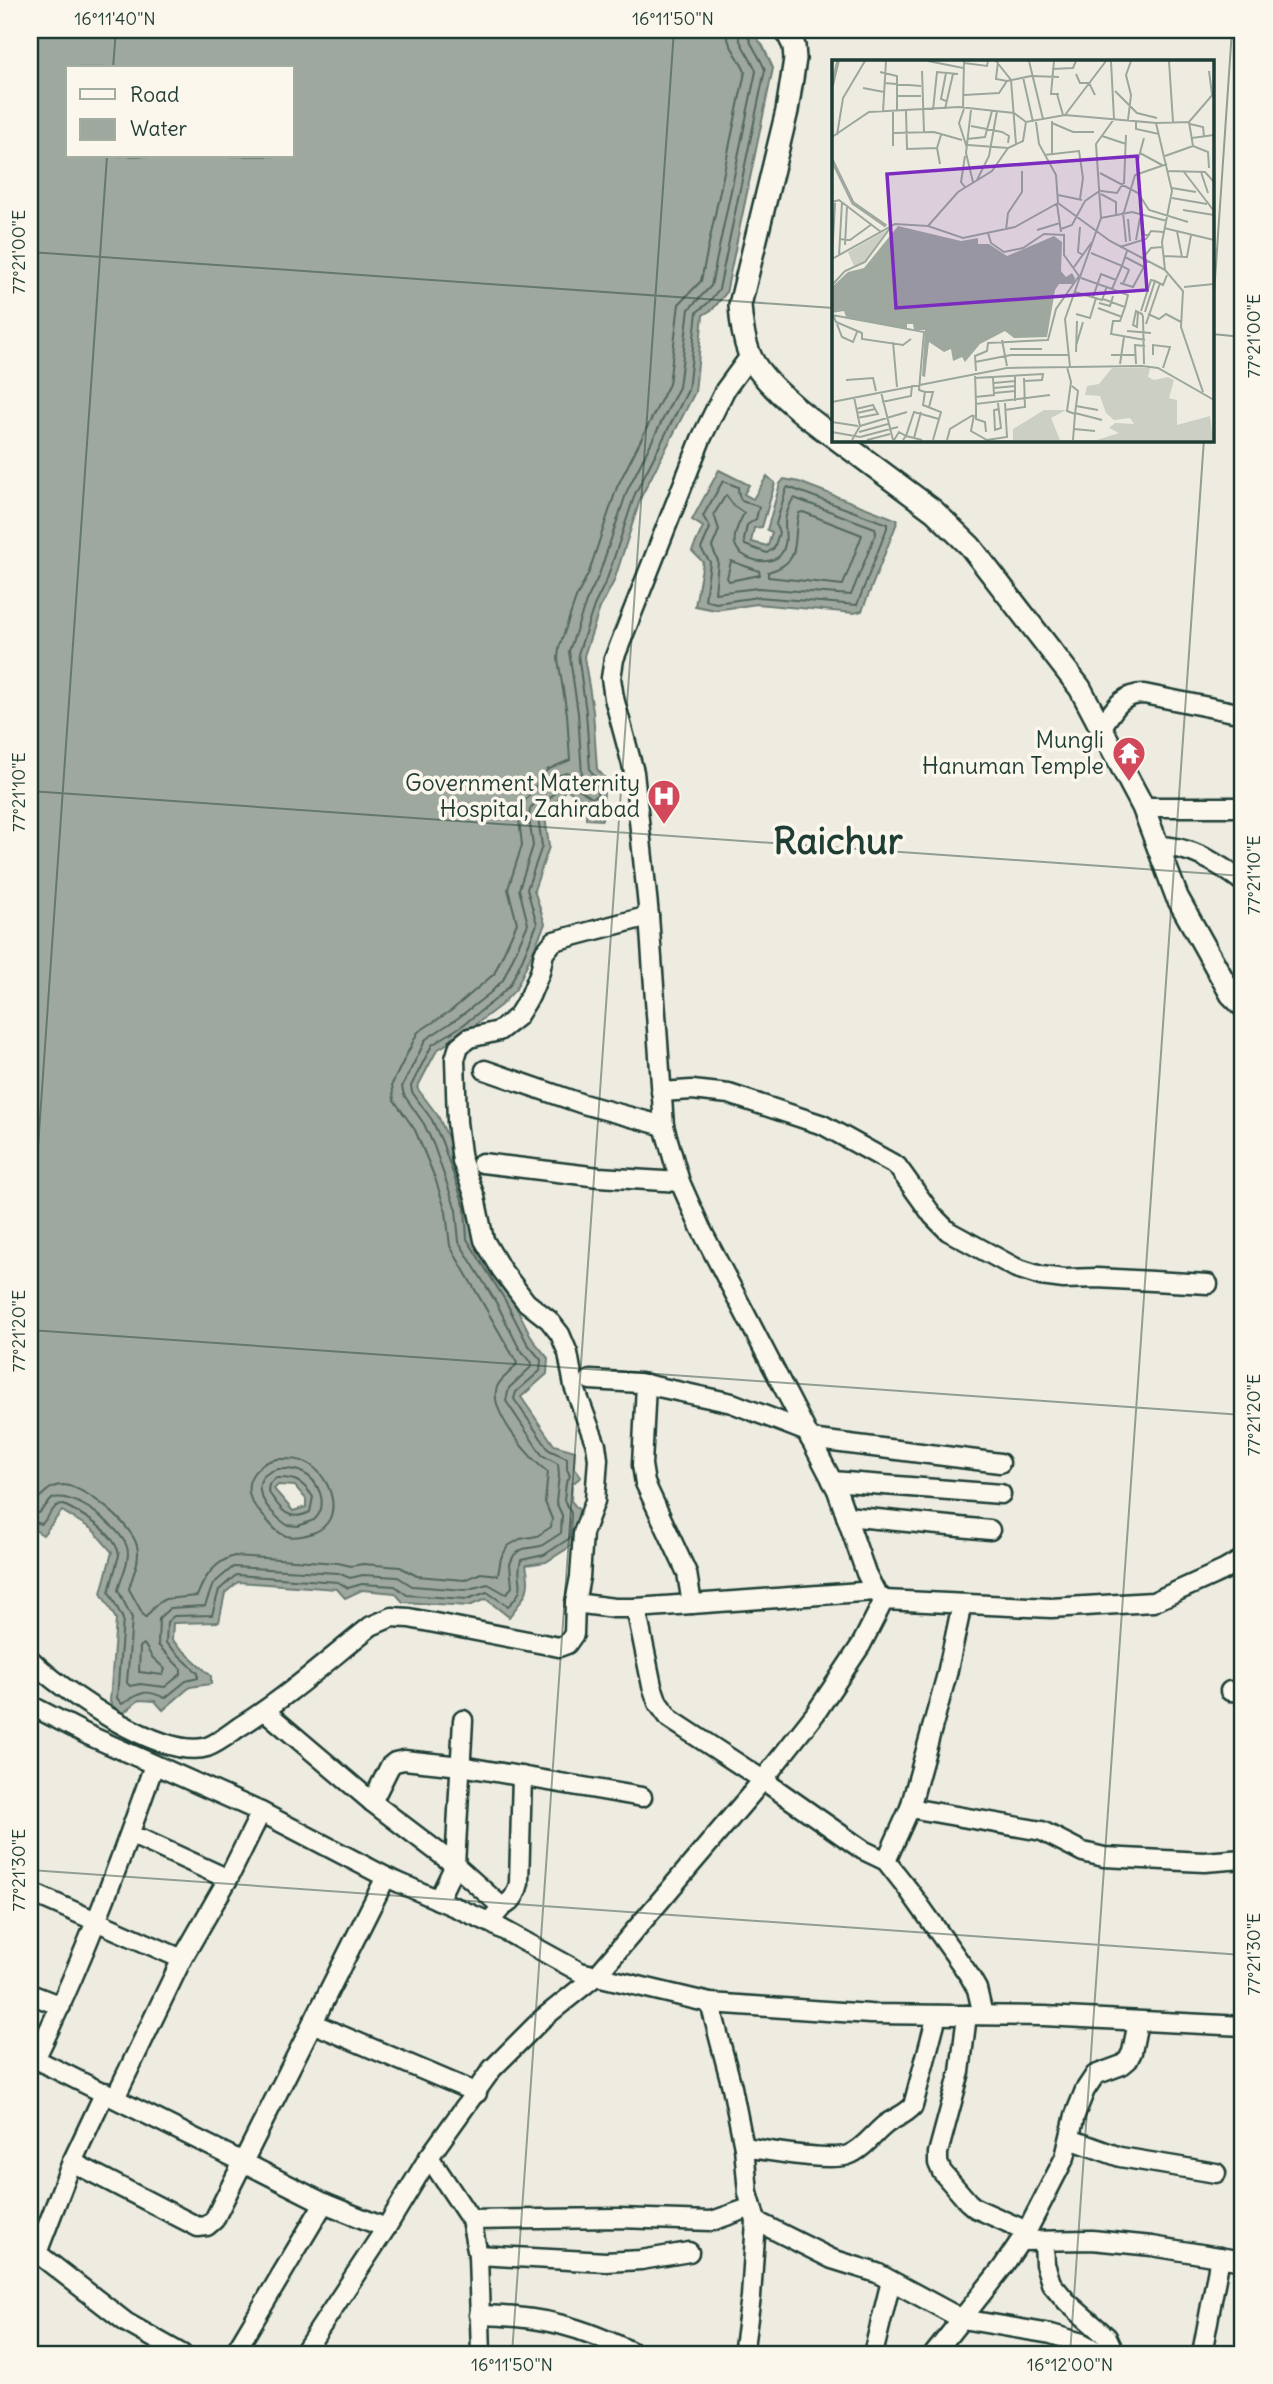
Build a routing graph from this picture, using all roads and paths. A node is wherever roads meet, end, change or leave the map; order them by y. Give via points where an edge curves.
1 (786, 30) edge
2 (750, 356) junction
3 (832, 436) edge
4 (839, 441) edge
5 (1243, 714) edge
6 (1101, 728) junction
7 (1143, 807) junction
8 (1243, 807) edge
9 (1158, 846) junction
10 (1243, 882) edge
11 (649, 916) junction
12 (1243, 1006) edge
13 (485, 1070) dead end
14 (661, 1092) junction
15 (664, 1126) junction
16 (482, 1163) dead end
17 (680, 1182) junction
18 (1208, 1284) dead end
19 (590, 1380) dead end
20 (646, 1384) junction
21 (807, 1435) junction
22 (1000, 1463) dead end
23 (832, 1481) junction
24 (1001, 1494) dead end
25 (846, 1516) junction
26 (990, 1530) dead end
27 (1243, 1559) edge
28 (879, 1596) junction
29 (575, 1603) junction
30 (692, 1604) junction
31 (962, 1604) junction
32 (636, 1608) junction
33 (30, 1659) edge
34 (30, 1705) edge
35 (265, 1711) junction
36 (463, 1720) dead end
37 (154, 1765) junction
38 (461, 1766) junction
39 (522, 1776) junction
40 (763, 1780) junction
41 (642, 1797) dead end
42 (372, 1802) junction
43 (910, 1808) junction
44 (261, 1812) junction
45 (141, 1839) dead end
46 (1243, 1858) edge
47 (886, 1861) junction
48 (455, 1866) junction
49 (386, 1877) junction
50 (228, 1879) junction
51 (30, 1892) edge
52 (438, 1900) junction
53 (502, 1907) junction
54 (97, 1920) junction
55 (489, 1922) junction
56 (182, 1959) junction
57 (597, 1975) junction
58 (30, 1994) edge
59 (710, 2003) junction
60 (61, 2006) junction
61 (937, 2015) junction
62 (975, 2015) junction
63 (1138, 2022) junction
64 (312, 2023) junction
65 (1243, 2026) edge
66 (32, 2064) edge
67 (477, 2093) junction
68 (110, 2095) junction
69 (1070, 2138) junction
70 (744, 2147) junction
71 (429, 2157) junction
72 (72, 2162) junction
73 (243, 2162) junction
74 (1216, 2173) dead end
75 (324, 2203) junction
76 (754, 2214) junction
77 (471, 2220) junction
78 (386, 2228) junction
79 (1024, 2236) junction
80 (1044, 2241) junction
81 (689, 2252) dead end
82 (478, 2255) junction
83 (1220, 2257) junction
84 (33, 2258) edge
85 (1243, 2261) edge
86 (891, 2281) junction
87 (479, 2315) junction
88 (962, 2319) junction
89 (182, 2354) edge
90 (234, 2354) edge
91 (303, 2354) edge
92 (481, 2354) edge
93 (636, 2354) edge
94 (743, 2354) edge
95 (873, 2354) edge
96 (934, 2354) edge
97 (1102, 2354) edge
98 (1115, 2354) edge
99 (1205, 2354) edge

1 - 2 main road via 795,59 787,111 740,304
2 - 3 main road via 797,411
2 - 11 street via 725,390 701,439 614,659 612,688 634,772
4 - 6 main road via 934,511 970,545 1080,688
5 - 6 street via 1133,694 1119,703
6 - 7 main road
7 - 8 street
7 - 9 main road
9 - 10 street via 1194,853
9 - 12 main road via 1177,897 1231,994
11 - 14 street
11 - 29 street via 554,941 544,953 530,996 517,1017 499,1031 469,1038 459,1046 455,1059 462,1161 484,1240 526,1302 560,1334 596,1445 595,1501 583,1533
13 - 15 street
14 - 15 street
14 - 18 street via 729,1094 823,1125 897,1166 948,1231 1016,1268 1064,1279
15 - 17 street
16 - 17 street
17 - 21 street
19 - 20 street
20 - 21 street via 732,1403
20 - 30 street via 645,1483 687,1573
21 - 22 street
21 - 23 street
23 - 24 street
23 - 25 street
25 - 26 street
25 - 28 street
27 - 31 street via 1153,1602 1051,1608
28 - 30 street
28 - 31 street
28 - 40 street via 860,1644 815,1714
29 - 32 street
29 - 35 street via 573,1634 559,1647 409,1618 383,1619
30 - 32 street
31 - 43 street
32 - 40 street via 658,1703 670,1719
33 - 35 street via 89,1705 174,1748 206,1747
34 - 37 street
35 - 42 street
36 - 38 street
37 - 44 street
37 - 54 street
38 - 39 street
38 - 42 street via 395,1762
38 - 48 street
39 - 41 street
39 - 53 street via 519,1883 510,1903
40 - 47 street
40 - 57 street
42 - 48 street
43 - 46 street via 1042,1831 1083,1852 1104,1857 1204,1862
43 - 47 street
44 - 49 street
44 - 50 street
45 - 50 street
47 - 62 street via 970,1975 977,1989
48 - 52 street
48 - 53 street
49 - 52 street
49 - 64 street
50 - 56 street
51 - 54 street
52 - 55 street
53 - 55 street
54 - 56 street
54 - 60 street
55 - 57 street via 580,1972
56 - 68 street
57 - 59 street
57 - 67 street via 542,2019 492,2069
58 - 60 street
59 - 61 street
59 - 70 street
60 - 66 street
61 - 62 street
61 - 70 street via 913,2106 854,2152 839,2157
62 - 63 street
62 - 79 street via 938,2163 975,2208
63 - 65 street
63 - 69 street via 1128,2060 1096,2075 1085,2090
64 - 67 street
64 - 73 street
66 - 68 street
67 - 71 street
68 - 72 street
68 - 73 street
69 - 74 street via 1120,2157
69 - 79 street via 1065,2157
70 - 76 street
71 - 77 street
71 - 78 street
72 - 73 street via 198,2227 214,2220
72 - 84 street
73 - 75 street
75 - 78 street
75 - 90 street
76 - 77 street via 712,2221
76 - 86 street via 832,2259
76 - 94 street via 751,2297
77 - 82 street
78 - 91 street
79 - 80 street
79 - 88 street
80 - 83 street via 1152,2246
80 - 98 street via 1051,2283 1107,2337
81 - 82 street via 606,2262
82 - 87 street
83 - 85 street
83 - 99 street
84 - 89 street via 127,2323
86 - 88 street
86 - 95 street
87 - 92 street
87 - 93 street via 521,2315 560,2322
88 - 96 street
88 - 97 street via 1051,2334

